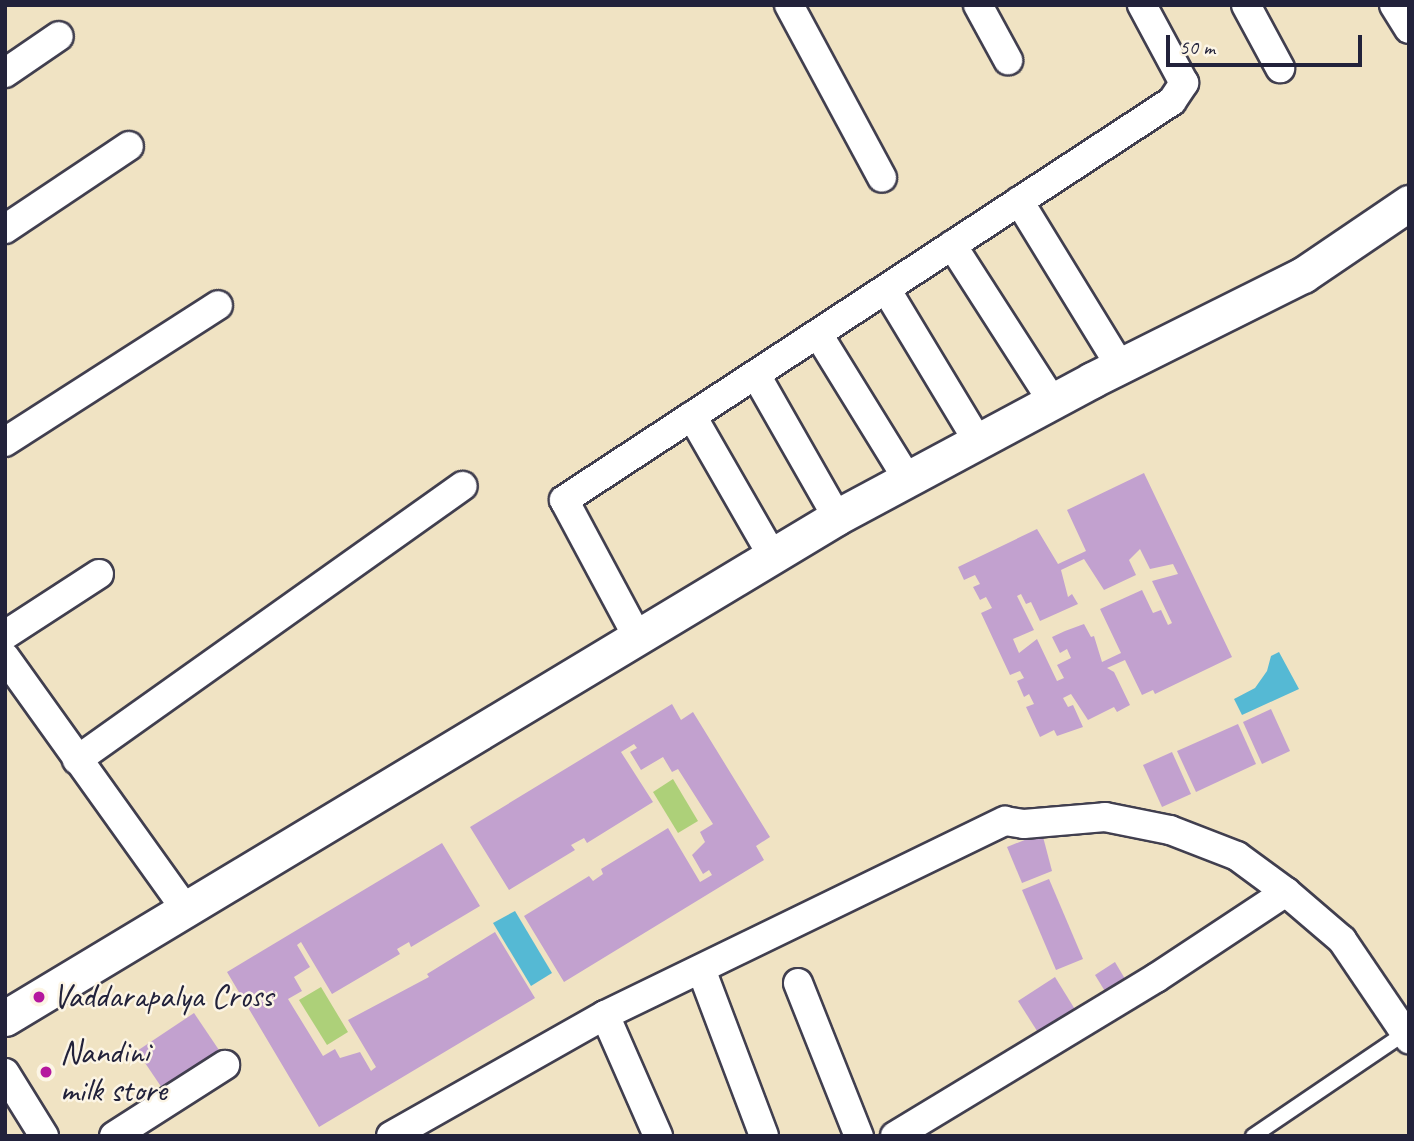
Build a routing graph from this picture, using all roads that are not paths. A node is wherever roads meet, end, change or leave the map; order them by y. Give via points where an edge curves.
1 (789, 5) edge
2 (978, 5) edge
3 (1142, 5) edge
4 (1246, 5) edge
5 (1394, 5) edge
6 (1409, 29) edge
7 (59, 36) dead end
8 (1008, 60) dead end
9 (1280, 68) dead end
10 (5, 73) edge
11 (129, 146) dead end
12 (882, 178) dead end
13 (1019, 201) junction
14 (1409, 203) edge
15 (5, 229) edge
16 (952, 245) junction
17 (886, 289) junction
18 (218, 305) dead end
19 (818, 334) junction
20 (1120, 366) junction
21 (756, 375) junction
22 (1052, 401) junction
23 (692, 416) junction
24 (978, 440) junction
25 (5, 442) edge
26 (907, 478) junction
27 (463, 486) dead end
28 (837, 517) junction
29 (772, 555) junction
30 (99, 574) dead end
31 (5, 635) edge
32 (638, 636) junction
33 (5, 657) edge
34 (77, 760) junction
35 (1286, 892) junction
36 (186, 910) junction
37 (701, 969) junction
38 (798, 983) dead end
39 (605, 1015) junction
40 (5, 1018) edge
41 (1407, 1036) edge
42 (225, 1065) dead end
43 (5, 1073) edge
44 (652, 1133) edge
45 (44, 1136) edge
46 (114, 1136) edge
47 (391, 1136) edge
48 (764, 1136) edge
49 (859, 1136) edge
50 (895, 1136) edge
51 (1254, 1136) edge

1 - 12 street
2 - 8 street
3 - 13 street via 1181,75 1182,91
4 - 9 street
5 - 6 street
7 - 10 street
11 - 15 street
13 - 16 street
13 - 20 street
14 - 20 street via 1303,275
16 - 17 street
16 - 22 street
17 - 19 street
17 - 24 street
18 - 25 street
19 - 21 street
19 - 26 street
20 - 22 street
21 - 23 street
21 - 28 street
22 - 24 street
23 - 29 street
23 - 32 street via 564,500
24 - 26 street
26 - 28 street
27 - 34 street
28 - 29 street
29 - 32 street
30 - 31 street
32 - 36 street
33 - 34 street
34 - 36 street
35 - 37 street via 1237,856 1170,830 1105,817 1024,824 1005,821
35 - 41 street via 1342,940
35 - 50 street via 1156,978
36 - 40 street
37 - 39 street
37 - 48 street
38 - 49 street
39 - 44 street
39 - 47 street
41 - 51 lane
42 - 46 street
43 - 45 street

